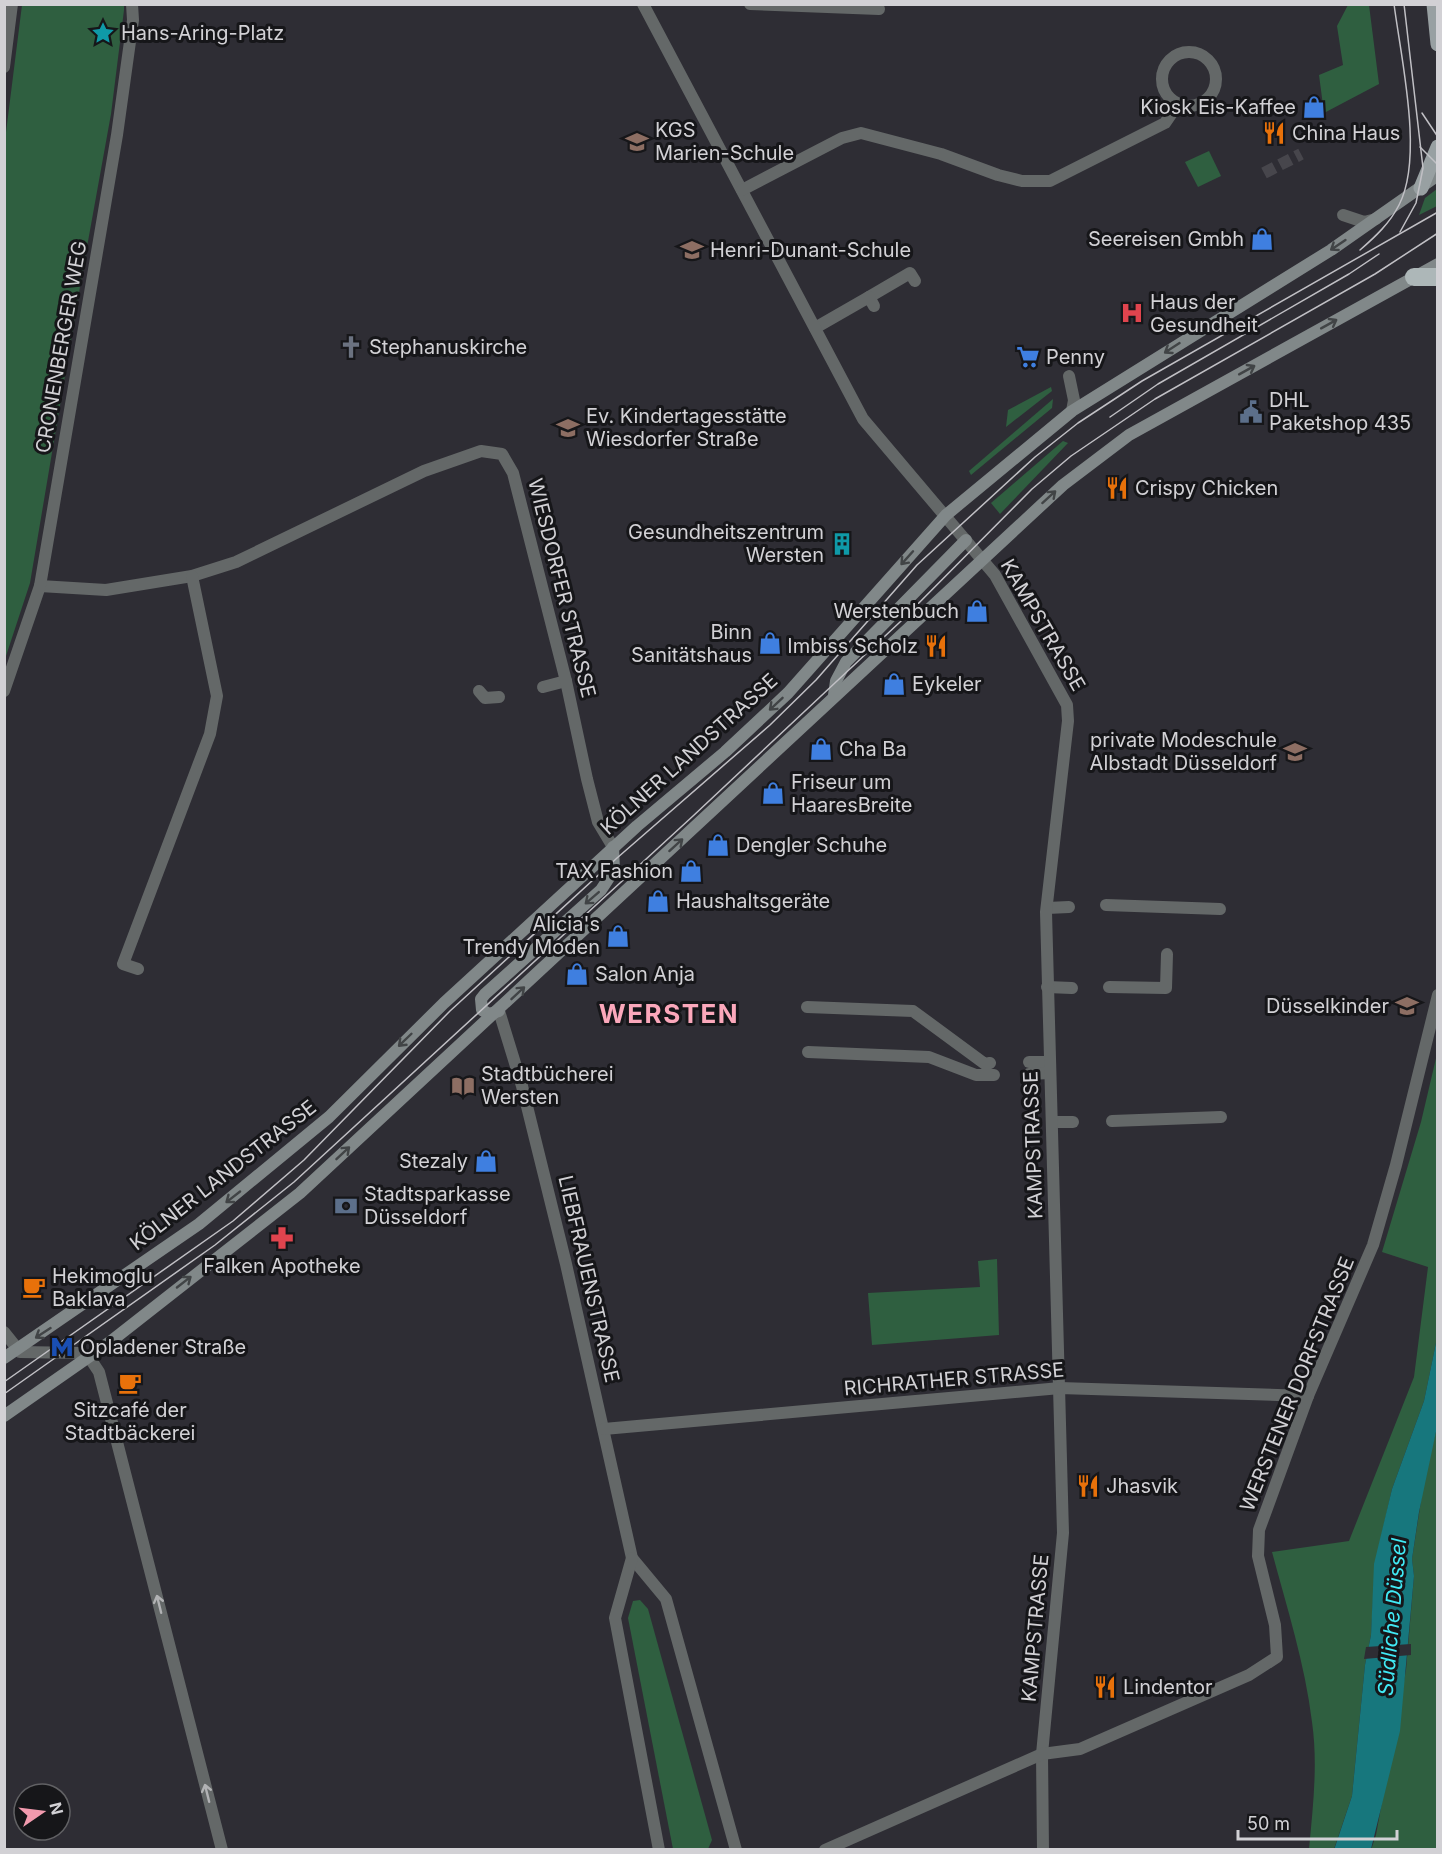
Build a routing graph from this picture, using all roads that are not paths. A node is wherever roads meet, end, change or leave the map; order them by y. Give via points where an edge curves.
1 (12, 4) edge
2 (132, 4) edge
3 (643, 4) edge
4 (750, 4) edge
5 (1434, 4) edge
6 (879, 9) dead end
7 (1437, 45) edge
8 (4, 67) edge
9 (1178, 104) junction
10 (1437, 147) edge
11 (1437, 175) edge
12 (1420, 188) junction
13 (742, 190) junction
14 (1344, 215) dead end
15 (1377, 219) junction
16 (1437, 264) edge
17 (1414, 277) junction
18 (1437, 277) edge
19 (915, 281) dead end
20 (815, 328) junction
21 (1069, 376) dead end
22 (1072, 411) junction
23 (946, 515) junction
24 (966, 540) junction
25 (981, 558) junction
26 (192, 576) junction
27 (40, 586) junction
28 (566, 681) junction
29 (543, 687) dead end
30 (4, 691) edge
31 (479, 691) dead end
32 (834, 695) junction
33 (499, 697) dead end
34 (613, 847) junction
35 (1106, 905) dead end
36 (1069, 907) dead end
37 (1047, 908) junction
38 (1220, 909) dead end
39 (1167, 954) dead end
40 (138, 969) dead end
41 (1047, 987) junction
42 (1109, 987) dead end
43 (1072, 988) dead end
44 (1437, 995) edge
45 (807, 1007) dead end
46 (498, 1011) junction
47 (808, 1052) dead end
48 (1050, 1067) junction
49 (1029, 1068) dead end
50 (1221, 1118) dead end
51 (1112, 1120) dead end
52 (1052, 1122) junction
53 (1073, 1122) dead end
54 (4, 1332) edge
55 (17, 1350) junction
56 (89, 1357) junction
57 (4, 1358) edge
58 (1060, 1388) junction
59 (1308, 1396) junction
60 (4, 1416) edge
61 (604, 1429) junction
62 (632, 1558) junction
63 (1042, 1754) junction
64 (222, 1850) edge
65 (659, 1850) edge
66 (736, 1850) edge
67 (825, 1850) edge
68 (1043, 1850) edge

1 - 8 street
2 - 27 street, CRONENBERGER WEG via 117,135
3 - 13 street, KAMPSTRASSE
4 - 6 street
5 - 7 main road
9 - 9 street via 1200,104 1214,91 1213,64 1199,53 1181,52 1166,64 1162,82
9 - 13 street via 1165,123 1050,181 1022,181 941,154 861,134 842,138
10 - 12 main road
11 - 12 main road, KÖLNER LANDSTRASSE
12 - 15 main road, KÖLNER LANDSTRASSE
13 - 20 street, KAMPSTRASSE
14 - 15 street via 1364,222
15 -> 22 main road, KÖLNER LANDSTRASSE
16 - 17 main road
17 - 18 highway
25 -> 17 main road via 1063,484 1129,435
19 - 20 street via 910,273 871,301
20 - 23 street, KAMPSTRASSE via 863,419
21 - 22 street
22 - 23 main road, KÖLNER LANDSTRASSE
23 - 24 street, KAMPSTRASSE
23 -> 34 main road, KÖLNER LANDSTRASSE via 788,693
24 - 25 street, KAMPSTRASSE
24 - 32 main road via 846,662
25 - 32 main road
25 - 37 street, KAMPSTRASSE via 1064,695 1068,713
26 - 27 street, WIESDORFER STRASSE via 106,590
26 - 28 street, WIESDORFER STRASSE via 236,562 424,471 481,451 502,454 513,473
26 - 40 street via 217,696 210,734 123,964
27 - 30 street, CRONENBERGER WEG
28 - 29 street
28 - 34 street, WIESDORFER STRASSE via 598,822
31 - 33 street via 485,698
46 -> 32 main road
34 -> 46 main road via 614,870 601,890 481,999 482,1010 489,1014
34 -> 55 main road, KÖLNER LANDSTRASSE via 279,1161 199,1224
35 - 38 street
36 - 37 street
37 - 41 street, KAMPSTRASSE
39 - 42 street via 1166,988
41 - 43 street
41 - 48 street, KAMPSTRASSE
44 - 59 street, WERSTENER DORFSTRASSE via 1373,1245
45 - 47 street via 913,1011 992,1069 976,1075 929,1057
56 -> 46 main road via 300,1193
46 - 61 street, LIEBFRAUENSTRASSE via 531,1124
48 - 49 street
48 - 52 street, KAMPSTRASSE
50 - 51 street
52 - 53 street
52 - 58 street, KAMPSTRASSE
54 - 55 street
55 - 56 street via 27,1354 81,1353
55 - 57 main road, KÖLNER LANDSTRASSE
56 - 60 main road
64 -> 56 street via 106,1393
58 - 59 street, RICHRATHER STRASSE
58 - 61 street, RICHRATHER STRASSE
58 - 63 street, KAMPSTRASSE via 1063,1533
59 - 63 street, WERSTENER DORFSTRASSE via 1257,1542 1275,1624 1277,1657 1249,1675 1080,1749
61 - 62 street, LIEBFRAUENSTRASSE
62 - 65 street, LIEBFRAUENSTRASSE via 615,1618
62 - 66 street, LIEBFRAUENSTRASSE via 666,1599
63 - 67 street
63 - 68 street

